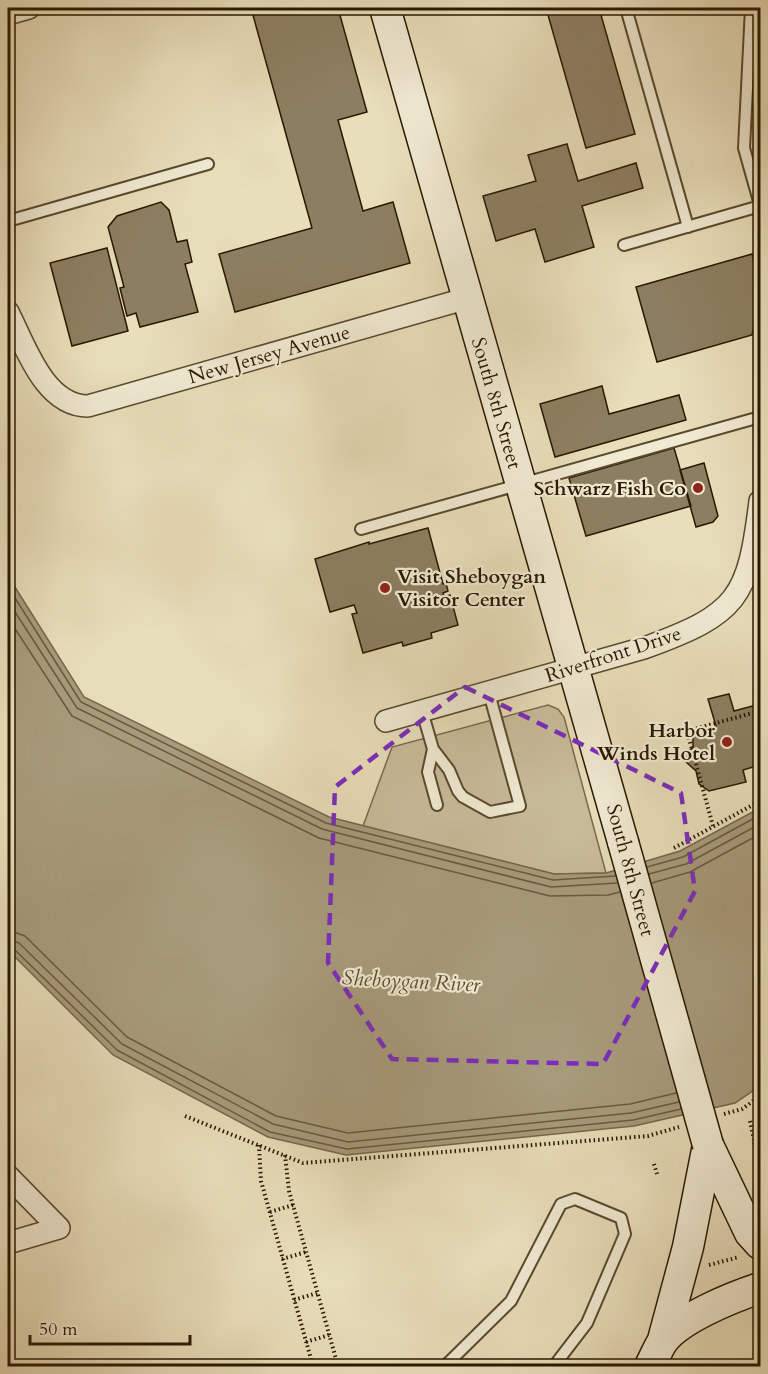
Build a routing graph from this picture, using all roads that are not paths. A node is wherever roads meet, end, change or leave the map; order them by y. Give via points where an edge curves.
1 (29, 8) edge
2 (385, 8) edge
3 (626, 8) edge
4 (751, 8) edge
5 (8, 14) edge
6 (208, 164) dead end
7 (760, 206) edge
8 (8, 221) edge
9 (688, 227) junction
10 (624, 245) dead end
11 (468, 298) junction
12 (8, 312) edge
13 (760, 417) edge
14 (520, 484) junction
15 (760, 501) edge
16 (361, 528) dead end
17 (758, 539) edge
18 (574, 669) junction
19 (489, 693) junction
20 (422, 711) junction
21 (386, 722) dead end
22 (433, 748) junction
23 (437, 805) dead end
24 (699, 1134) junction
25 (8, 1176) edge
26 (8, 1243) edge
27 (753, 1249) edge
28 (760, 1288) edge
29 (654, 1360) edge
30 (445, 1366) edge
31 (554, 1366) edge

1 - 5 street
2 - 11 main road, South 8th Street
3 - 9 lane
4 - 7 lane via 744,148
6 - 8 lane
7 - 9 lane
9 - 10 lane
11 - 12 street, New Jersey Avenue via 88,406 70,404 51,391
11 - 14 main road, South 8th Street
13 - 14 lane
14 - 16 lane
14 - 18 main road, South 8th Street
15 - 17 street, Riverfront Drive
17 - 18 street, Riverfront Drive via 746,578 724,609 673,637
18 - 19 street, Riverfront Drive
18 - 24 main road, South 8th Street, bridge
19 - 20 street, Riverfront Drive
19 - 22 lane via 520,806 490,812 463,797
20 - 21 street, Riverfront Drive
20 - 22 lane
22 - 23 lane via 428,772
24 - 27 main road, South 8th Street via 750,1233
24 - 29 main road, South 8th Street via 688,1247
25 - 26 street via 59,1228
28 - 29 main road via 709,1308
30 - 31 lane via 511,1301 561,1204 575,1199 621,1218 625,1234 587,1323

